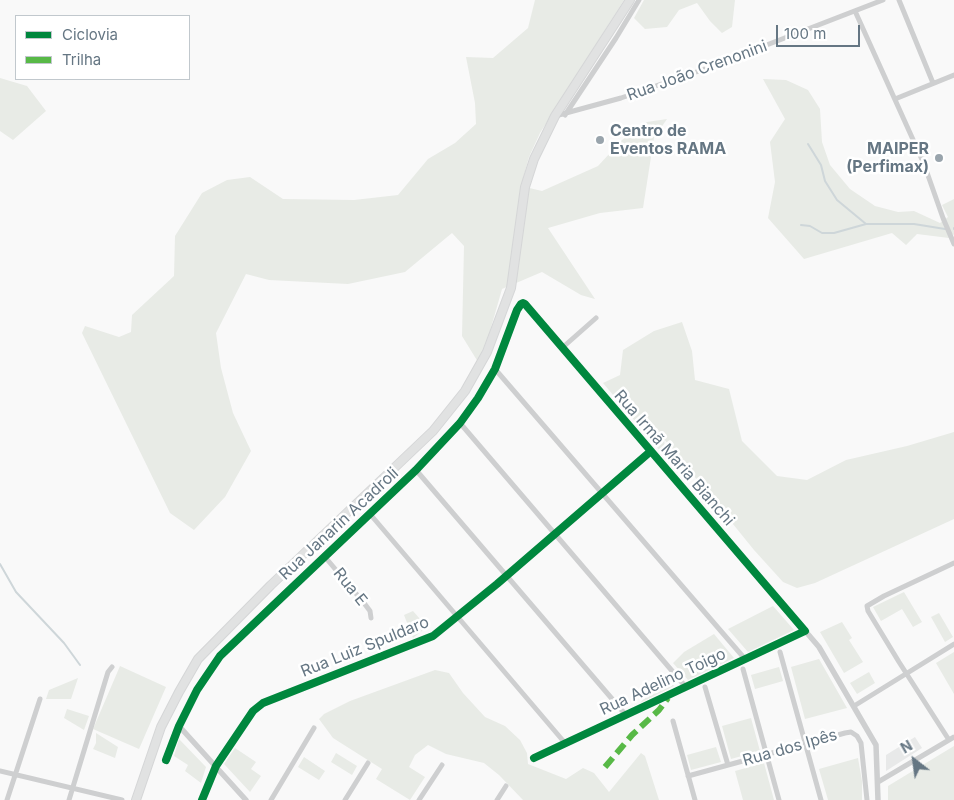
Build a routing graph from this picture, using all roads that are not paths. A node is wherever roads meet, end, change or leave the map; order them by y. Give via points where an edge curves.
1 (630, 0) edge
2 (639, 0) edge
3 (883, 0) edge
4 (898, 0) edge
5 (855, 11) junction
6 (954, 75) edge
7 (933, 83) junction
8 (895, 99) junction
9 (565, 115) junction
10 (555, 116) junction
11 (954, 244) edge
12 (523, 303) joint
13 (596, 318) dead end
14 (562, 348) junction
15 (495, 368) junction
16 (460, 423) junction
17 (651, 451) junction
18 (416, 470) junction
19 (603, 493) junction
20 (370, 514) junction
21 (554, 534) junction
22 (325, 557) junction
23 (954, 563) edge
24 (506, 576) junction
25 (458, 617) junction
26 (371, 618) dead end
27 (805, 631) junction
28 (954, 644) edge
29 (780, 652) dead end
30 (745, 659) junction
31 (112, 667) dead end
32 (743, 669) dead end
33 (906, 673) junction
34 (685, 686) junction
35 (705, 686) dead end
36 (40, 699) dead end
37 (854, 706) junction
38 (625, 714) junction
39 (673, 721) dead end
40 (178, 726) junction
41 (314, 728) dead end
42 (952, 738) edge
43 (565, 743) junction
44 (805, 744) junction
45 (767, 755) junction
46 (534, 758) dead end
47 (166, 760) dead end
48 (368, 763) dead end
49 (442, 765) dead end
50 (216, 766) junction
51 (728, 766) junction
52 (0, 771) edge
53 (16, 774) junction
54 (688, 776) junction
55 (878, 782) junction
56 (506, 786) dead end
57 (72, 787) junction
58 (7, 800) edge
59 (69, 800) edge
60 (122, 800) edge
61 (136, 800) edge
62 (202, 800) edge
63 (246, 800) edge
64 (270, 800) edge
65 (345, 800) edge
66 (419, 800) edge
67 (497, 800) edge
68 (695, 800) edge
69 (779, 800) edge
70 (821, 800) edge
71 (867, 800) edge
72 (878, 800) edge

1 - 10 main road
2 - 9 street
3 - 5 street, Rua João Crenonini
4 - 7 street
5 - 8 street
5 - 9 street, Rua João Crenonini via 702,70
6 - 7 street
7 - 8 street
8 - 11 street
9 - 10 street, Rua João Crenonini
10 - 61 main road via 528,176 511,288 487,352 465,391 433,431 198,659 161,727
12 - 14 street, Rua Irmã Maria Bianchi
12 - 15 street, Rua Janarin Acadroli via 517,310
13 - 14 street
14 - 17 street, Rua Irmã Maria Bianchi
15 - 16 street, Rua Janarin Acadroli
15 - 19 street
16 - 18 street, Rua Janarin Acadroli
16 - 21 street
17 - 19 street, Rua Luiz Spuldaro
17 - 27 street, Rua Irmã Maria Bianchi
18 - 20 street, Rua Janarin Acadroli
18 - 24 street
19 - 21 street, Rua Luiz Spuldaro
19 - 30 street
20 - 22 street, Rua Janarin Acadroli
20 - 25 street
21 - 24 street, Rua Luiz Spuldaro
21 - 34 street
22 - 26 street, Rua E via 364,603
22 - 40 street, Rua Janarin Acadroli via 220,656
23 - 33 street via 867,606
24 - 25 street, Rua Luiz Spuldaro
24 - 38 street
25 - 43 street
25 - 50 street, Rua Luiz Spuldaro via 433,636 263,703 252,710
27 - 30 street, Rua Adelino Toigo
27 - 37 street, Rua Irmã Maria Bianchi via 819,647
28 - 33 street
29 - 44 street
30 - 34 street, Rua Adelino Toigo
31 - 57 street
32 - 45 street
33 - 37 street
33 - 42 street
34 - 38 street, Rua Adelino Toigo
35 - 51 street
36 - 53 street
37 - 55 street, Rua Irmã Maria Bianchi via 876,745
38 - 43 street, Rua Adelino Toigo
39 - 54 street
40 - 47 street, Rua Janarin Acadroli
40 - 50 street
41 - 64 street
42 - 55 street
43 - 46 street, Rua Adelino Toigo
44 - 45 street, Rua dos Ipês
44 - 70 street
44 - 71 street, Rua dos Ipês via 851,732 857,736 863,752
45 - 51 street, Rua dos Ipês
45 - 69 street
48 - 65 street
49 - 66 street
50 - 62 street, Rua Luiz Spuldaro
50 - 63 street
51 - 54 street, Rua dos Ipês
52 - 53 street
53 - 57 street
53 - 58 street
54 - 68 street
55 - 72 street, Rua Irmã Maria Bianchi
56 - 67 street
57 - 59 street
57 - 60 street

